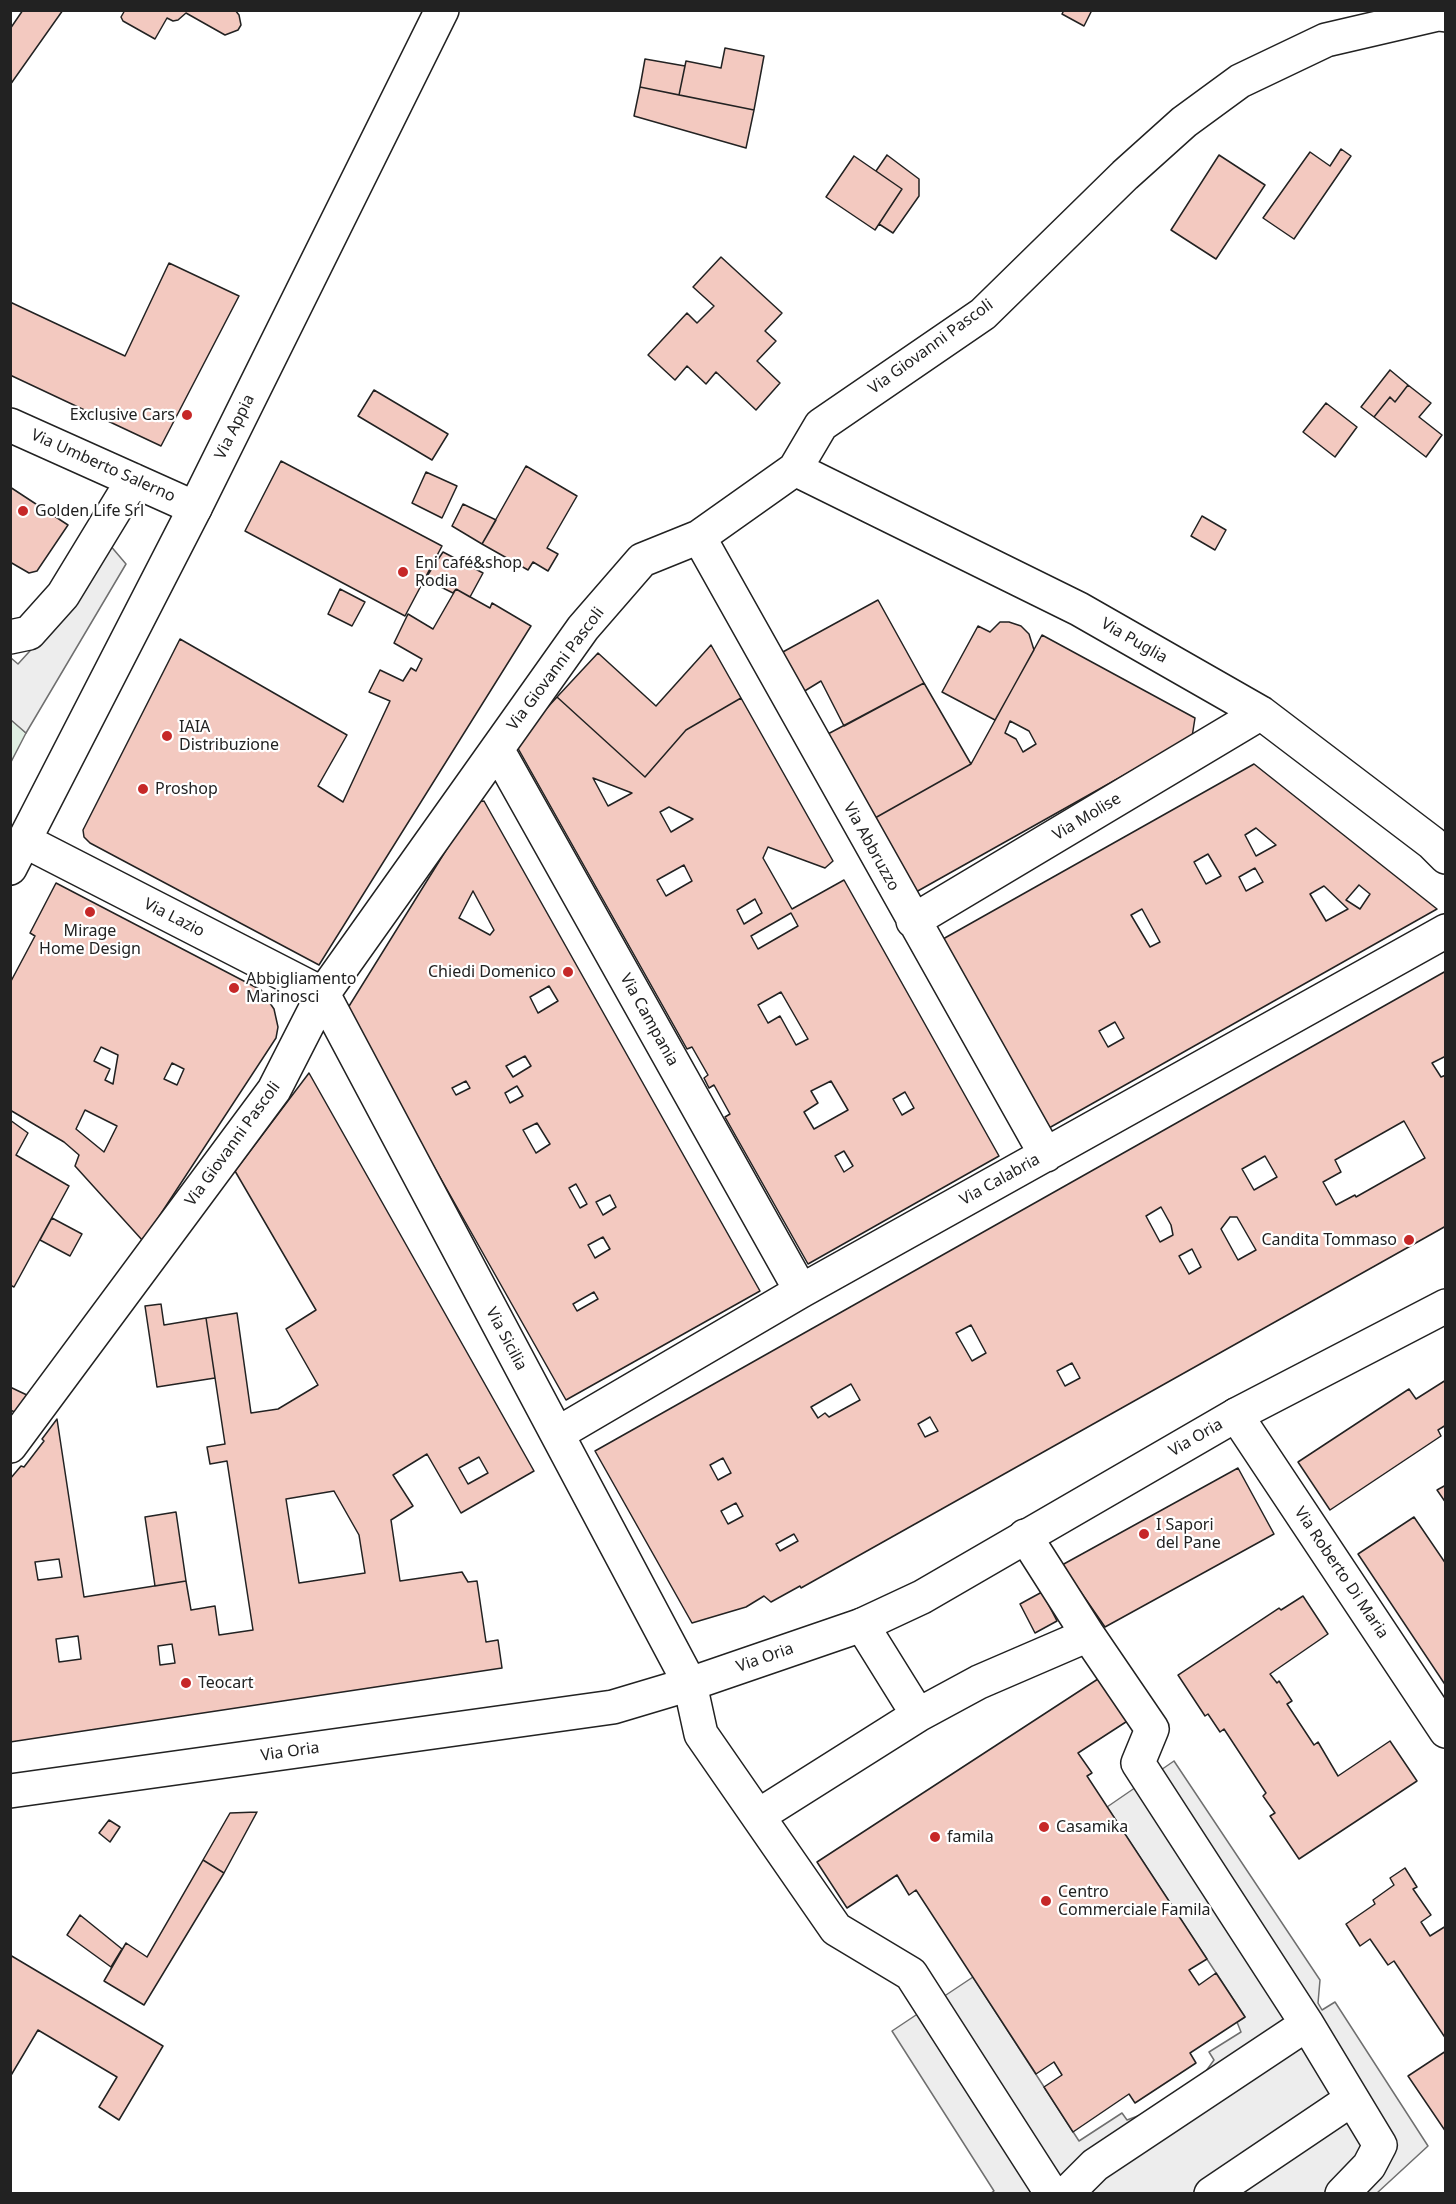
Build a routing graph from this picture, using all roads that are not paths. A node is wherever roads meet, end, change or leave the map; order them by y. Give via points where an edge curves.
1 (441, 10) edge
2 (1446, 15) edge
3 (10, 425) edge
4 (795, 469) junction
5 (132, 480) junction
6 (195, 508) junction
7 (699, 537) junction
8 (10, 637) edge
9 (1261, 713) junction
10 (497, 749) junction
11 (18, 855) edge
12 (1446, 857) edge
13 (913, 921) junction
14 (1446, 931) edge
15 (323, 994) junction
16 (1046, 1155) junction
17 (801, 1291) junction
18 (1446, 1306) edge
19 (1236, 1415) junction
20 (557, 1434) junction
21 (10, 1446) edge
22 (1025, 1536) junction
23 (862, 1625) junction
24 (1088, 1635) junction
25 (690, 1684) junction
26 (918, 1715) junction
27 (1446, 1731) edge
28 (10, 1791) edge
29 (758, 1816) junction
30 (1307, 2024) junction
31 (1352, 2099) junction
32 (1052, 2193) edge
33 (1066, 2193) edge
34 (1211, 2193) edge
35 (1342, 2193) edge

1 - 6 street, Via Appia
2 - 4 street, Via Giovanni Pascoli via 1326,40 1240,81 1184,122 1133,167 983,314 821,425
3 - 5 street, Via Umberto Salerno
4 - 7 street, Via Giovanni Pascoli
4 - 9 street, Via Puglia via 1079,609
5 - 6 street, Via Umberto Salerno
5 - 8 street via 63,594 29,633
6 - 11 street, Via Appia
7 - 10 street, Via Giovanni Pascoli via 642,560 584,628
7 - 13 street, Via Abbruzzo
9 - 12 street, Via Puglia
9 - 13 street, Via Molise
10 - 15 street, Via Giovanni Pascoli
10 - 17 street, Via Campania
11 - 15 street, Via Lazio
13 - 16 street, Via Abbruzzo
14 - 16 street, Via Calabria
15 - 20 street, Via Sicilia
15 - 21 street, Via Giovanni Pascoli via 274,1090
16 - 17 street, Via Calabria
17 - 20 street, Via Calabria
18 - 19 street, Via Oria
19 - 22 street, Via Oria
19 - 27 street, Via Roberto Di Maria
20 - 25 street, Via Sicilia
22 - 23 street, Via Oria via 922,1597
22 - 24 street
23 - 25 street, Via Oria
23 - 26 street
24 - 26 street via 979,1682
24 - 30 street via 1152,1729 1138,1763
25 - 28 street, Via Oria via 613,1707
25 - 29 street, Via Sicilia via 701,1734
26 - 29 street
29 - 32 street, Via Sicilia via 836,1929 911,1974
30 - 31 street
30 - 33 street via 1095,2165
31 - 34 street
31 - 35 street via 1380,2145 1369,2166

